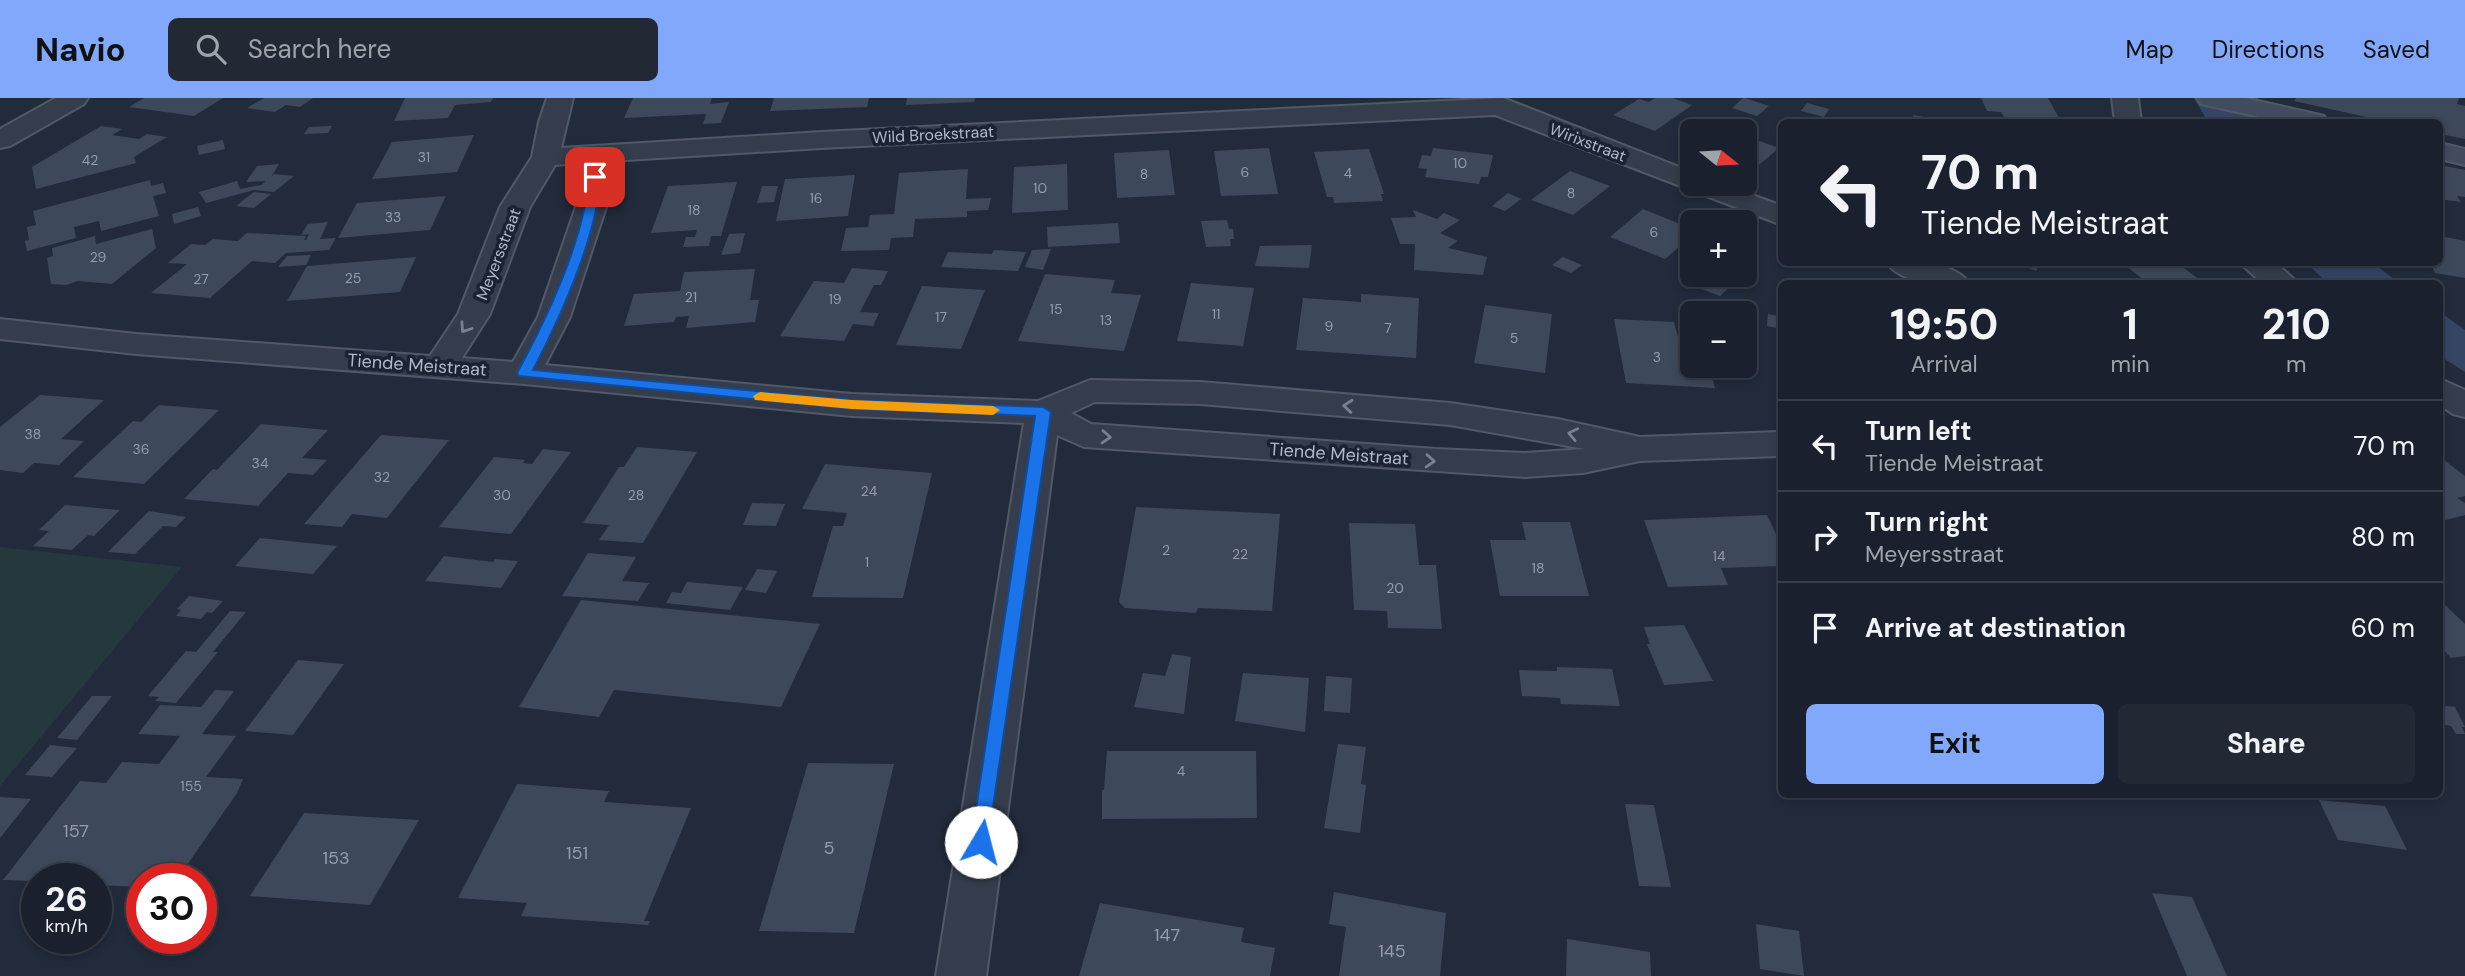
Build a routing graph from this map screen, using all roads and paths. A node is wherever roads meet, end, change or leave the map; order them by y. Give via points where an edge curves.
1 (75, 98) edge
2 (560, 98) edge
3 (1341, 98) edge
4 (2125, 98) edge
5 (2210, 98) edge
6 (1492, 103) edge
7 (1320, 115) junction
8 (2128, 119) edge
9 (2302, 119) edge
10 (0, 140) edge
11 (2443, 152) edge
12 (597, 153) junction
13 (546, 157) junction
14 (2465, 157) edge
15 (1680, 177) edge
16 (1729, 196) edge
17 (1778, 214) edge
18 (1910, 266) edge
19 (2259, 266) edge
20 (1945, 280) edge
21 (2279, 280) edge
22 (0, 328) edge
23 (439, 367) junction
24 (524, 373) junction
25 (2443, 392) edge
26 (2465, 406) edge
27 (1043, 412) junction
28 (1778, 444) edge
29 (1640, 449) junction
30 (961, 976) edge

1 - 10 street
2 - 13 street, Meyersstraat
3 - 7 street
4 - 8 street
5 - 9 street
6 - 7 street, Wild Broekstraat
6 - 15 street, Wirixstraat
7 - 12 street, Wild Broekstraat
11 - 14 street
12 - 13 street, Wild Broekstraat
12 - 24 street via 589,214 554,317
13 -> 23 street, Meyersstraat via 515,207 474,314
16 - 17 street, Wirixstraat
18 - 20 street
19 - 21 street
22 - 23 street, Tiende Meistraat via 136,344
23 - 24 street, Tiende Meistraat
24 - 27 street, Tiende Meistraat via 852,405
25 - 26 street
27 -> 29 street, Tiende Meistraat via 1084,435 1436,461 1525,465 1583,461
29 -> 27 street, Tiende Meistraat via 1450,414 1200,393 1090,391
27 - 30 street
28 - 29 street, Tiende Meistraat

